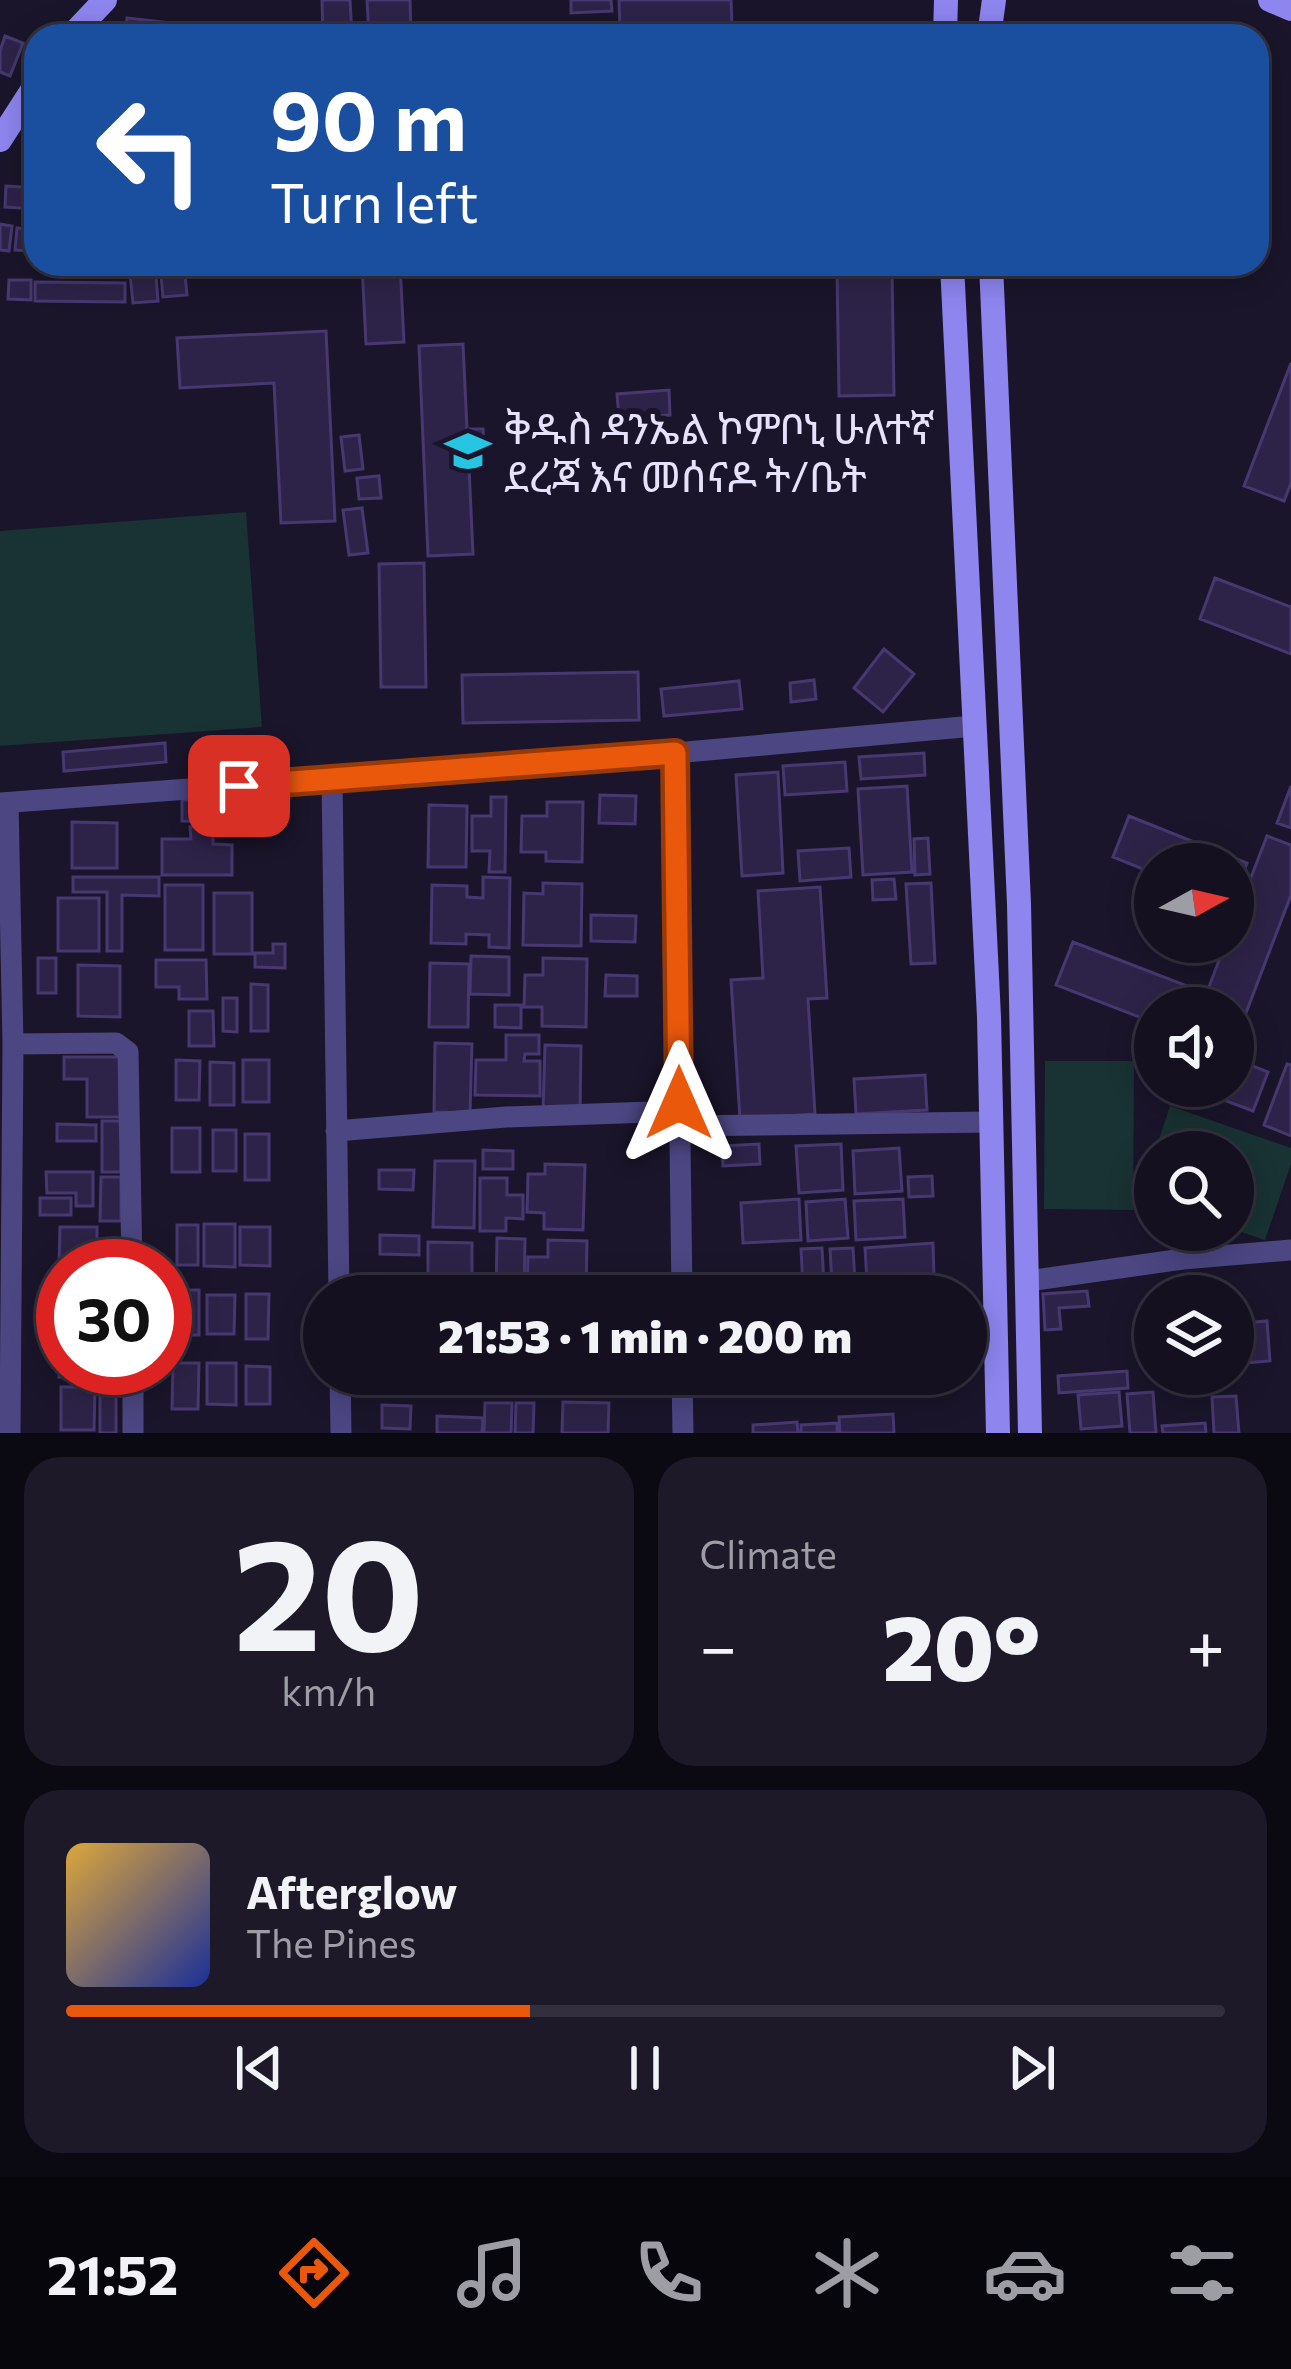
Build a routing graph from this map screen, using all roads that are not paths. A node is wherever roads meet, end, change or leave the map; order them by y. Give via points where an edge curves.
1 (105, 0) edge
2 (1270, 0) edge
3 (1291, 9) edge
4 (82, 24) edge
5 (24, 99) edge
6 (3, 125) edge
7 (953, 276) edge
8 (992, 276) edge
9 (974, 726) junction
10 (675, 753) junction
11 (332, 779) junction
12 (4, 803) edge
13 (5, 878) edge
14 (13, 1044) junction
15 (680, 1114) junction
16 (991, 1122) junction
17 (336, 1131) junction
18 (131, 1239) edge
19 (1291, 1250) edge
20 (338, 1275) edge
21 (682, 1275) edge
22 (1028, 1281) junction
23 (133, 1395) edge
24 (340, 1395) edge
25 (682, 1395) edge
26 (10, 1433) edge
27 (133, 1433) edge
28 (341, 1433) edge
29 (682, 1433) edge
30 (998, 1433) edge
31 (1030, 1433) edge

1 - 4 main road
2 - 3 main road
5 - 6 main road
7 - 9 main road
8 - 22 main road
9 - 10 street
9 - 16 main road
10 - 11 street
10 - 15 street
11 - 12 street
11 - 17 street
12 - 13 street
13 - 14 street
14 - 18 street via 116,1043 128,1052
14 - 26 street
15 - 16 street
15 - 17 street
15 - 21 street
16 - 30 main road
17 - 20 street
19 - 22 street
22 - 31 main road
23 - 27 street
24 - 28 street
25 - 29 street

